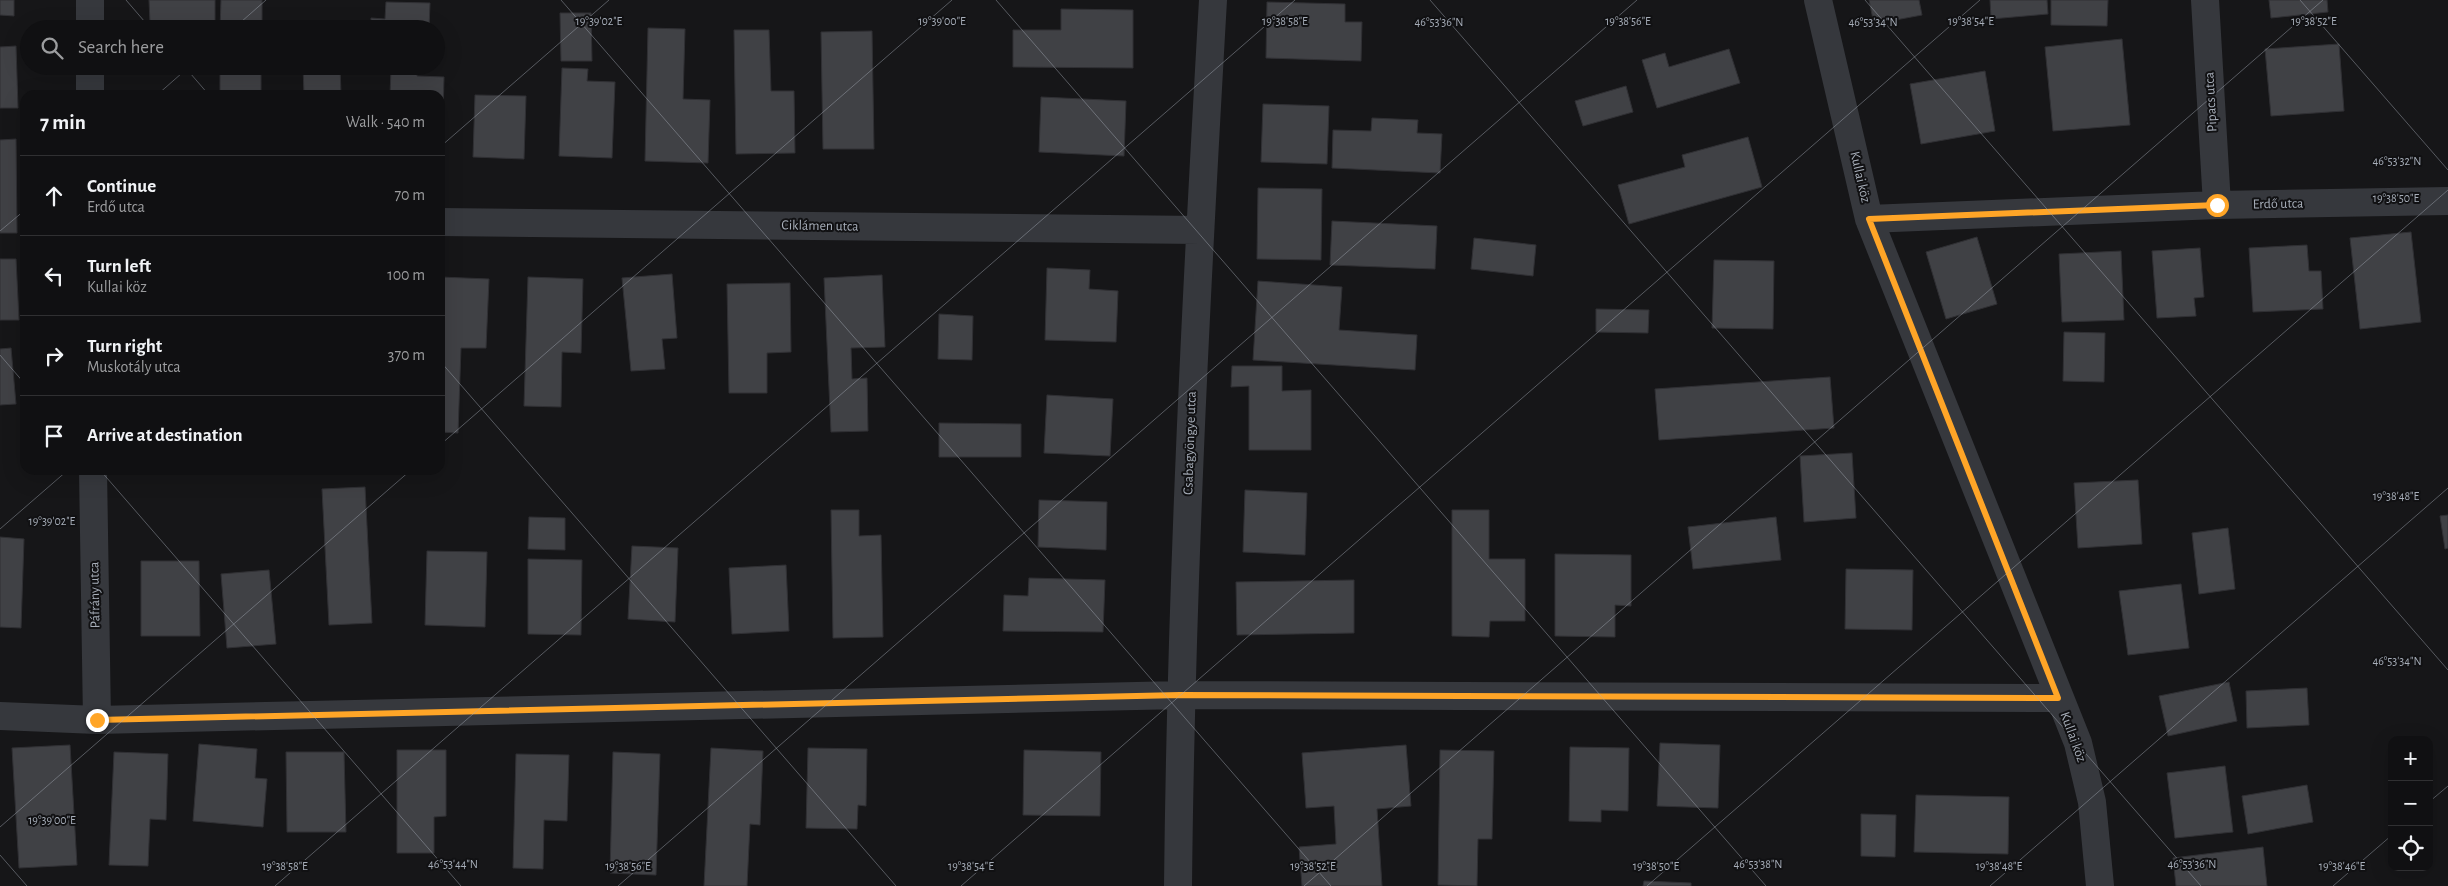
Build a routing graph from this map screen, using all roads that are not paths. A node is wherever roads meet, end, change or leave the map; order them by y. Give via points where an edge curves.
1 (90, 0) edge
2 (1213, 0) edge
3 (1818, 0) edge
4 (2205, 0) edge
5 (90, 20) edge
6 (90, 75) edge
7 (90, 90) edge
8 (2448, 201) edge
9 (2217, 205) junction
10 (1869, 219) junction
11 (445, 222) edge
12 (1200, 230) junction
13 (93, 475) edge
14 (1180, 695) junction
15 (2058, 698) junction
16 (0, 716) edge
17 (97, 720) junction
18 (1178, 886) edge
19 (2100, 886) edge

1 - 5 street
2 - 12 street, Csabagyöngye utca
3 - 10 street, Kullai köz
4 - 9 street, Pipacs utca
6 - 7 street
8 - 9 street, Erdő utca
9 - 10 street, Erdő utca
10 - 15 street, Kullai köz
11 - 12 street, Ciklámen utca
12 - 14 street, Csabagyöngye utca
13 - 17 street, Páfrány utca
14 - 15 street
14 - 17 street
14 - 18 street, Csabagyöngye utca
15 - 19 street, Kullai köz via 2078,743 2092,802
16 - 17 street

